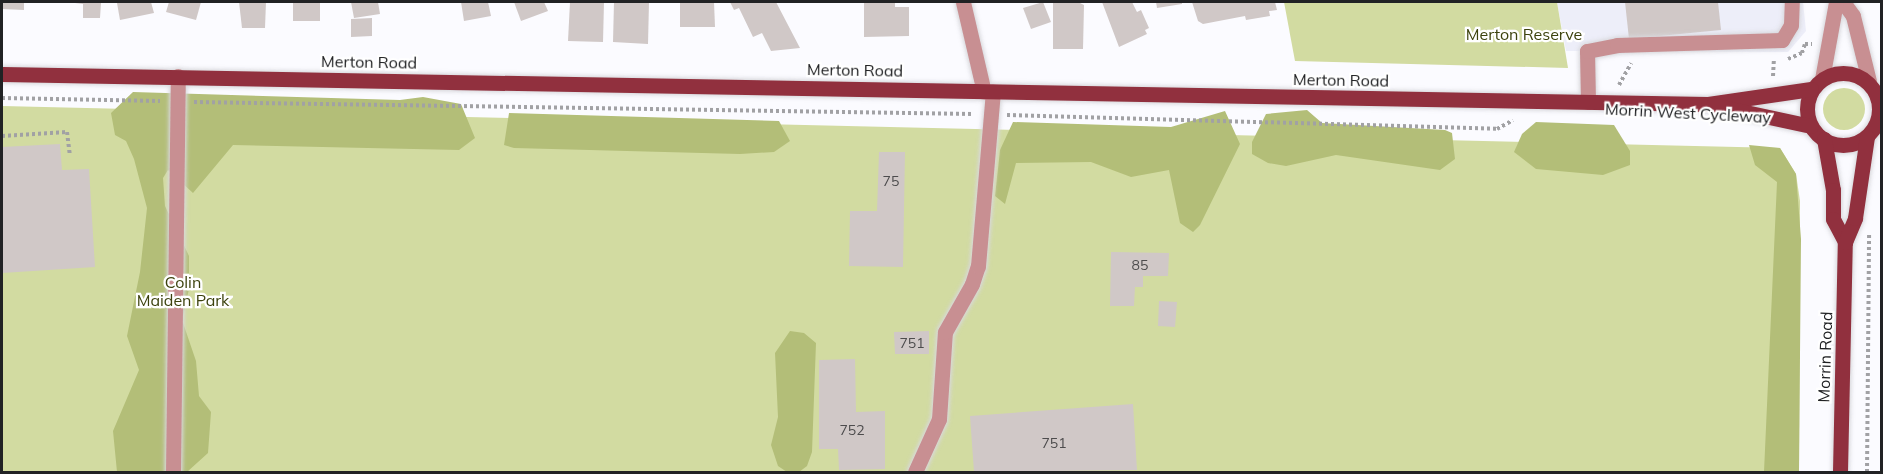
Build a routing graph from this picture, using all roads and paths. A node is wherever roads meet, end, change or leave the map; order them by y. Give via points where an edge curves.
1 (963, 2) edge
2 (1792, 2) edge
3 (1836, 2) edge
4 (1843, 2) edge
5 (1817, 44) dead end
6 (1633, 58) dead end
7 (1763, 59) dead end
8 (1774, 59) junction
9 (2, 74) edge
10 (1773, 75) dead end
11 (177, 76) junction
12 (1816, 84) junction
13 (1875, 84) edge
14 (1588, 85) junction
15 (989, 92) junction
16 (2, 98) edge
17 (179, 102) junction
18 (1588, 102) junction
19 (1708, 104) junction
20 (784, 113) dead end
21 (1517, 118) dead end
22 (1160, 121) dead end
23 (1879, 123) edge
24 (1811, 126) junction
25 (2, 136) edge
26 (1868, 137) junction
27 (1824, 139) junction
28 (69, 156) dead end
29 (1869, 222) dead end
30 (1845, 242) junction
31 (173, 472) edge
32 (915, 472) edge
33 (1840, 472) edge
34 (1867, 472) edge

1 - 15 street
2 - 14 street via 1791,25 1782,40 1617,45 1587,51
3 - 12 street
4 - 13 street via 1853,16
5 - 8 path via 1806,44 1797,57
6 - 14 path via 1619,86
7 - 8 path
8 - 10 path
9 - 11 main road, Merton Road
11 - 15 main road, Merton Road
11 - 17 street
12 - 13 main road via 1840,73
12 - 19 main road, Merton Road
12 - 24 main road via 1807,110
13 - 23 main road
14 - 18 street
15 - 18 main road, Merton Road
15 - 32 street via 978,266 945,332 939,419
16 - 17 path
17 - 20 path
17 - 31 street
18 - 19 main road, Merton Road
19 - 24 main road, Merton Road
21 - 22 path via 1497,129
23 - 26 main road
24 - 27 main road
25 - 28 path via 67,132
26 - 27 main road via 1843,145
26 - 30 main road, Morrin Road via 1855,218
27 - 30 main road, Morrin Road via 1833,190 1833,219
29 - 34 path
30 - 33 main road, Morrin Road

